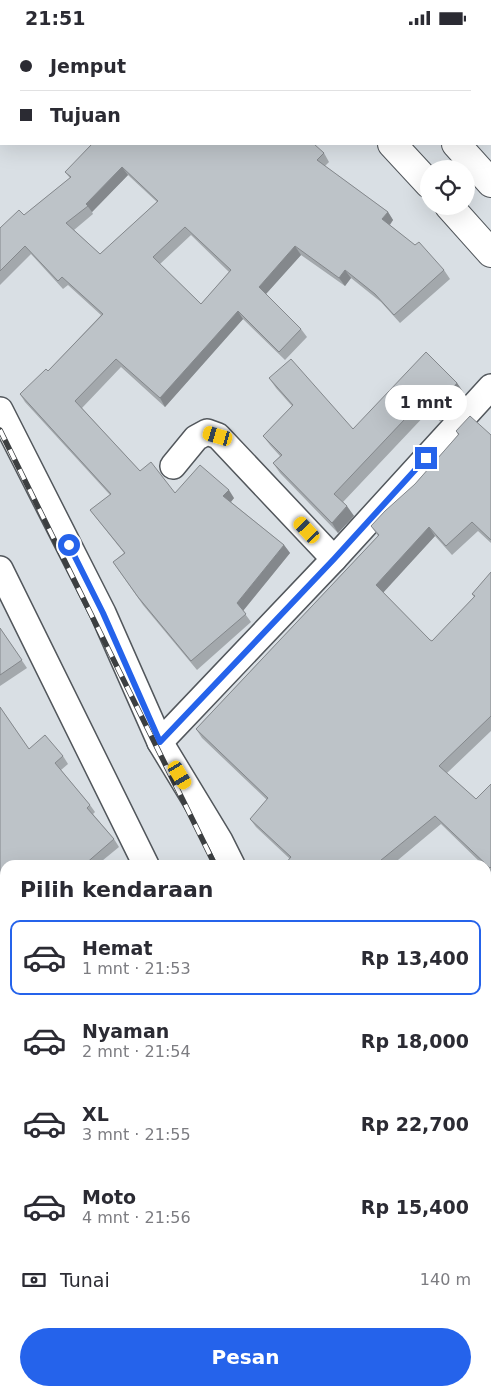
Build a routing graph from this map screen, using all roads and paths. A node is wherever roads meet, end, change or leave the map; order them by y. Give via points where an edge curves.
1 (393, 145) edge
2 (457, 145) edge
3 (420, 174) edge
4 (491, 183) edge
5 (458, 215) edge
6 (491, 253) edge
7 (491, 387) edge
8 (0, 410) edge
9 (173, 466) dead end
10 (334, 559) junction
11 (0, 569) edge
12 (160, 742) junction
13 (144, 860) edge
14 (230, 860) edge

1 - 3 main road
2 - 4 main road
5 - 6 main road
7 - 10 street
8 - 12 street via 103,613
9 - 10 street via 196,438 207,433 218,436
10 - 12 street
11 - 13 street
12 - 14 street

